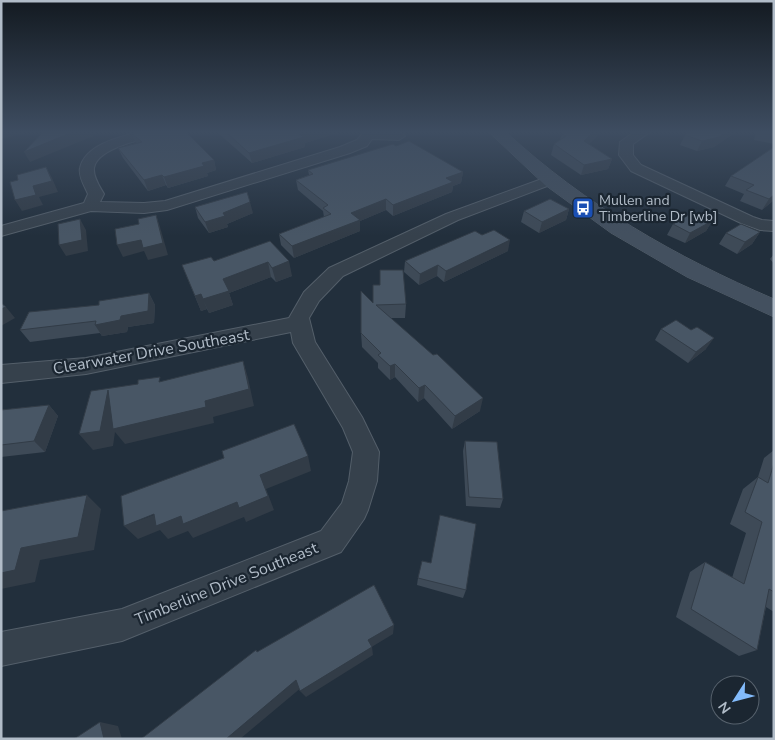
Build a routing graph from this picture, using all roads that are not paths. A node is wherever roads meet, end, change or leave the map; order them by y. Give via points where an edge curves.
1 (87, 167) edge
2 (292, 167) edge
3 (535, 167) edge
4 (635, 167) edge
5 (550, 180) junction
6 (90, 206) junction
7 (767, 225) edge
8 (1, 231) edge
9 (774, 308) edge
10 (300, 324) junction
11 (1, 374) edge
12 (1, 649) edge

1 - 6 street via 96,194
2 - 6 street via 168,205 144,208
3 - 5 street
4 - 7 street via 719,208
5 - 9 street via 603,218 647,244
5 - 10 street via 452,217 336,272 311,297 299,318
6 - 8 street
10 - 11 street, Clearwater Drive Southeast via 86,366
10 - 12 street, Timberline Drive Southeast via 304,343 353,424 366,452 364,481 354,510 330,542 122,625

